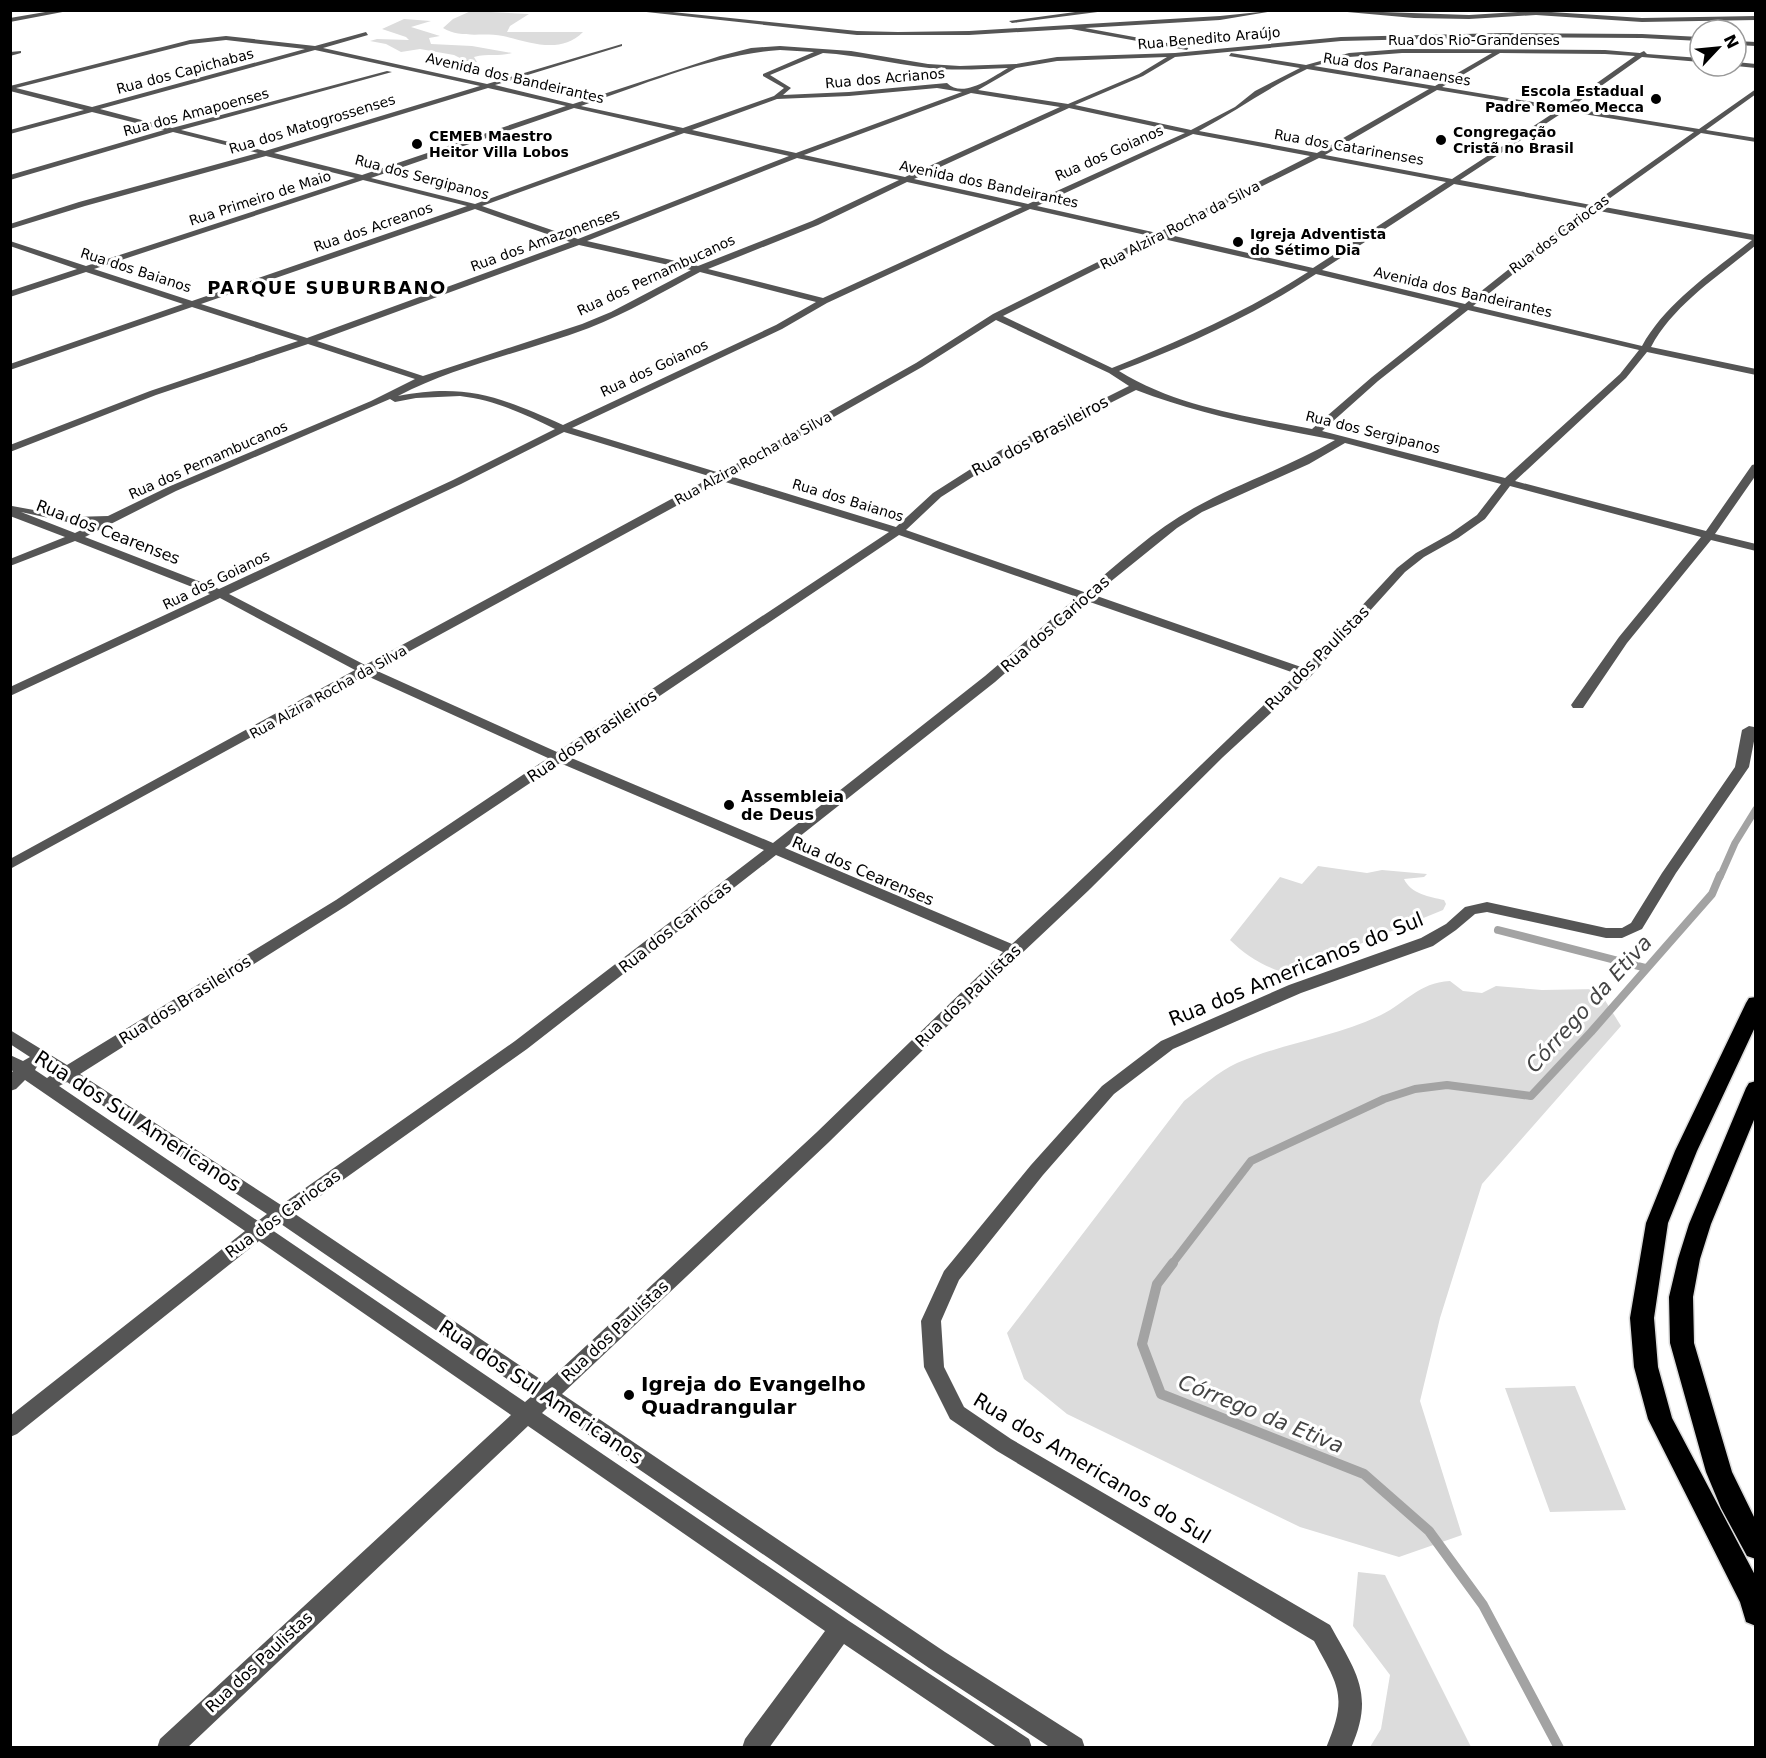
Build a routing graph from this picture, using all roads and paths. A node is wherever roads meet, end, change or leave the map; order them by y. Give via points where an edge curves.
1 (70, 10) edge
2 (631, 10) edge
3 (1110, 10) edge
4 (1276, 10) edge
5 (1328, 10) edge
6 (1594, 10) edge
7 (1755, 18) edge
8 (1668, 19) junction
9 (10, 20) edge
10 (1007, 21) dead end
11 (975, 24) dead end
12 (1071, 27) junction
13 (366, 34) dead end
14 (898, 34) junction
15 (1688, 38) edge
16 (620, 45) dead end
17 (314, 48) junction
18 (19, 52) dead end
19 (820, 52) junction
20 (1211, 52) junction
21 (1497, 52) junction
22 (1644, 53) junction
23 (10, 54) edge
24 (1175, 55) junction
25 (722, 57) joint
26 (1688, 58) edge
27 (1016, 66) junction
28 (1306, 67) junction
29 (389, 68) junction
30 (995, 78) junction
31 (487, 85) junction
32 (937, 86) junction
33 (1439, 87) junction
34 (10, 89) edge
35 (973, 90) junction
36 (1755, 91) edge
37 (776, 97) junction
38 (573, 106) junction
39 (1068, 106) junction
40 (1567, 107) junction
41 (90, 110) junction
42 (172, 130) junction
43 (686, 130) junction
44 (1703, 130) junction
45 (10, 132) edge
46 (1192, 132) junction
47 (1755, 140) edge
48 (266, 153) junction
49 (797, 154) junction
50 (1319, 155) junction
51 (365, 177) junction
52 (10, 178) edge
53 (904, 180) junction
54 (1456, 180) junction
55 (476, 206) junction
56 (1027, 206) junction
57 (1593, 207) junction
58 (10, 227) edge
59 (1159, 235) junction
60 (1755, 239) edge
61 (578, 242) junction
62 (10, 243) edge
63 (699, 269) junction
64 (85, 270) junction
65 (1316, 271) junction
66 (10, 294) edge
67 (824, 301) junction
68 (191, 304) junction
69 (1466, 306) junction
70 (996, 316) junction
71 (310, 340) junction
72 (1645, 349) junction
73 (10, 367) edge
74 (1112, 371) junction
75 (1755, 372) edge
76 (423, 379) junction
77 (1136, 386) junction
78 (375, 403) junction
79 (562, 428) junction
80 (1316, 432) junction
81 (1344, 439) junction
82 (10, 449) edge
83 (1755, 467) edge
84 (721, 477) junction
85 (1507, 482) junction
86 (10, 510) edge
87 (115, 518) junction
88 (898, 531) junction
89 (1708, 536) junction
90 (74, 538) junction
91 (1755, 548) edge
92 (10, 563) edge
93 (221, 594) junction
94 (1087, 595) junction
95 (367, 671) junction
96 (1306, 673) junction
97 (10, 692) edge
98 (1578, 705) dead end
99 (1749, 730) dead end
100 (559, 758) junction
101 (773, 851) junction
102 (10, 866) edge
103 (1014, 951) junction
104 (1755, 1003) edge
105 (10, 1036) edge
106 (21, 1068) edge
107 (67, 1073) junction
108 (47, 1086) junction
109 (1755, 1088) edge
110 (281, 1214) junction
111 (259, 1230) junction
112 (546, 1396) junction
113 (526, 1414) junction
114 (10, 1428) edge
115 (1719, 1472) junction
116 (1755, 1517) edge
117 (1755, 1547) edge
118 (1755, 1613) edge
119 (841, 1629) junction
120 (169, 1748) edge
121 (754, 1748) edge
122 (1020, 1748) edge
123 (1073, 1748) edge
124 (1338, 1748) edge

1 - 9 street
2 - 14 street
3 - 10 street
4 - 12 street via 1220,18
5 - 8 street via 1414,16 1536,13
6 - 8 street
7 - 8 street
11 - 14 street
12 - 14 street
12 - 20 street, Rua dos Paranaenses
13 - 17 street, Rua dos Capichabas
15 - 20 street, Rua Benedito Araújo via 1524,35 1359,38
16 - 31 street, Rua dos Matogrossenses
17 - 29 street, Avenida dos Bandeirantes
17 - 34 street, Avenida dos Bandeirantes via 214,39 190,42
17 - 41 street, Rua dos Capichabas
18 - 23 street
19 - 25 street, Rua Benedito Araújo via 770,48
19 - 27 street, Rua Benedito Araújo via 928,66
19 - 37 street via 765,75 788,88
20 - 24 street, Rua Benedito Araújo
20 - 28 street, Rua dos Paranaenses
21 - 22 street, Rua dos Rio-Grandenses
21 - 28 street, Rua dos Rio-Grandenses via 1387,52 1336,58
21 - 33 street, Rua Alzira Rocha da Silva
22 - 26 street, Rua dos Rio-Grandenses
22 - 40 street, Rua dos Brasileiros
24 - 27 street, Rua Benedito Araújo via 1057,59
24 - 39 street, Rua dos Pernambucanos via 1141,75
25 - 38 street, Rua Primeiro de Maio
27 - 30 street, Rua dos Amazonenses
28 - 33 street, Rua dos Paranaenses
28 - 46 street, Rua dos Goianos
29 - 31 street, Avenida dos Bandeirantes
29 - 42 street, Rua dos Amapoenses
30 - 32 street, Rua dos Acrianos
30 - 35 street, Rua dos Amazonenses
31 - 38 street, Avenida dos Bandeirantes
31 - 48 street, Rua dos Matogrossenses
32 - 35 street, Rua dos Catarinenses
32 - 37 street, Rua dos Acrianos
33 - 40 street, Rua dos Paranaenses
33 - 50 street, Rua Alzira Rocha da Silva
34 - 41 street, Rua dos Sergipanos
35 - 39 street, Rua dos Catarinenses
35 - 49 street, Rua dos Amazonenses
36 - 44 street, Rua dos Cariocas
37 - 43 street, Rua dos Acreanos
38 - 43 street, Avenida dos Bandeirantes
38 - 51 street, Rua Primeiro de Maio
39 - 46 street, Rua dos Catarinenses
39 - 53 street, Rua dos Pernambucanos
40 - 44 street, Rua dos Paranaenses
40 - 54 street, Rua dos Brasileiros
41 - 42 street, Rua dos Sergipanos
41 - 45 street, Rua dos Capichabas
42 - 48 street, Rua dos Sergipanos
42 - 52 street, Rua dos Amapoenses
43 - 49 street, Avenida dos Bandeirantes
43 - 55 street, Rua dos Acreanos
44 - 47 street, Rua dos Paranaenses
44 - 57 street, Rua dos Cariocas
46 - 50 street, Rua dos Catarinenses
46 - 56 street, Rua dos Goianos
48 - 51 street, Rua dos Sergipanos
48 - 58 street, Rua dos Matogrossenses
49 - 53 street, Avenida dos Bandeirantes
49 - 61 street, Rua dos Amazonenses
50 - 54 street, Rua dos Catarinenses
50 - 59 street, Rua Alzira Rocha da Silva
51 - 55 street, Rua dos Sergipanos
51 - 64 street, Rua Primeiro de Maio
53 - 56 street, Avenida dos Bandeirantes
53 - 63 street, Rua dos Pernambucanos via 815,223
54 - 57 street, Rua dos Catarinenses
54 - 65 street, Rua dos Brasileiros
55 - 61 street, Rua dos Sergipanos
55 - 68 street, Rua dos Acreanos
56 - 59 street, Avenida dos Bandeirantes
56 - 67 street, Rua dos Goianos
57 - 60 street, Rua dos Catarinenses
57 - 69 street, Rua dos Cariocas
59 - 65 street, Avenida dos Bandeirantes
59 - 70 street, Rua Alzira Rocha da Silva
60 - 72 street, Rua dos Paulistas via 1656,329
61 - 63 street, Rua dos Sergipanos
61 - 71 street, Rua dos Amazonenses
62 - 64 street, Rua dos Baianos
63 - 67 street, Rua dos Sergipanos
63 - 76 street, Rua dos Pernambucanos via 585,326
64 - 66 street, Rua Primeiro de Maio
64 - 68 street, Rua dos Baianos
65 - 69 street, Avenida dos Bandeirantes
65 - 74 street, Rua dos Brasileiros via 1224,325
67 - 79 street, Rua dos Goianos via 778,327
68 - 71 street, Rua dos Baianos
68 - 73 street, Rua dos Acreanos
69 - 72 street, Avenida dos Bandeirantes
69 - 80 street, Rua dos Cariocas
70 - 74 street, Rua dos Sergipanos
70 - 84 street, Rua Alzira Rocha da Silva via 919,365
71 - 76 street, Rua dos Baianos
71 - 82 street, Rua dos Amazonenses via 153,393
72 - 75 street, Avenida dos Bandeirantes
72 - 85 street, Rua dos Paulistas via 1604,395
74 - 77 street, Rua dos Sergipanos
76 - 78 street, Rua dos Pernambucanos
77 - 80 street, Rua dos Sergipanos via 1215,413
77 - 88 street, Rua dos Brasileiros via 1003,453 937,495
78 - 79 street, Rua dos Baianos via 442,393 479,395
78 - 87 street, Rua dos Pernambucanos via 172,489
79 - 84 street, Rua dos Baianos
79 - 93 street, Rua dos Goianos
80 - 81 street, Rua dos Sergipanos
81 - 85 street, Rua dos Sergipanos
81 - 94 street, Rua dos Cariocas via 1305,462 1198,510
83 - 89 street
84 - 88 street, Rua dos Baianos
84 - 95 street, Rua Alzira Rocha da Silva
85 - 89 street, Rua dos Sergipanos
85 - 96 street, Rua dos Paulistas via 1480,517 1401,570
86 - 87 street via 81,521
86 - 90 street, Rua dos Cearenses
87 - 90 street, Rua dos Pernambucanos
88 - 94 street, Rua dos Baianos
88 - 100 street, Rua dos Brasileiros
89 - 91 street, Rua dos Sergipanos
89 - 98 street via 1623,640
90 - 92 street, Rua dos Pernambucanos
90 - 93 street, Rua dos Cearenses
93 - 95 street, Rua dos Cearenses
93 - 97 street, Rua dos Goianos
94 - 96 street, Rua dos Baianos
94 - 101 street, Rua dos Cariocas via 990,679
95 - 100 street, Rua dos Cearenses
95 - 102 street, Rua Alzira Rocha da Silva
96 - 103 street, Rua dos Paulistas
99 - 124 street, Rua dos Americanos do Sul via 1742,767 1637,926 1629,932 1606,933 1487,907 1474,908 1427,942 1295,989 1167,1045 1108,1090 1037,1170 951,1276 932,1321 934,1367 957,1413 1004,1445 1322,1633 1350,1686 1353,1710
100 - 101 street, Rua dos Cearenses
100 - 107 street, Rua dos Brasileiros via 341,903
101 - 103 street, Rua dos Cearenses
101 - 110 street, Rua dos Cariocas via 521,1045
103 - 112 street, Rua dos Paulistas via 823,1137
104 - 118 highway via 1657,1222 1642,1318 1646,1367 1660,1419 1753,1600
105 - 106 street, Rua dos Sul Americanos
106 - 107 street, Rua dos Sul Americanos
106 - 108 street, Rua dos Sul Americanos
107 - 108 street, Rua dos Brasileiros
107 - 110 street, Rua dos Sul Americanos
108 - 111 street, Rua dos Sul Americanos
109 - 115 highway via 1700,1224 1681,1297 1682,1343
110 - 111 street, Rua dos Cariocas
110 - 112 street, Rua dos Sul Americanos
111 - 113 street, Rua dos Sul Americanos
111 - 114 street, Rua dos Cariocas
112 - 113 street, Rua dos Paulistas
112 - 123 street, Rua dos Sul Americanos
113 - 119 street, Rua dos Sul Americanos
113 - 120 street, Rua dos Paulistas
115 - 116 street
115 - 117 highway
119 - 121 street
119 - 122 street, Rua dos Sul Americanos

